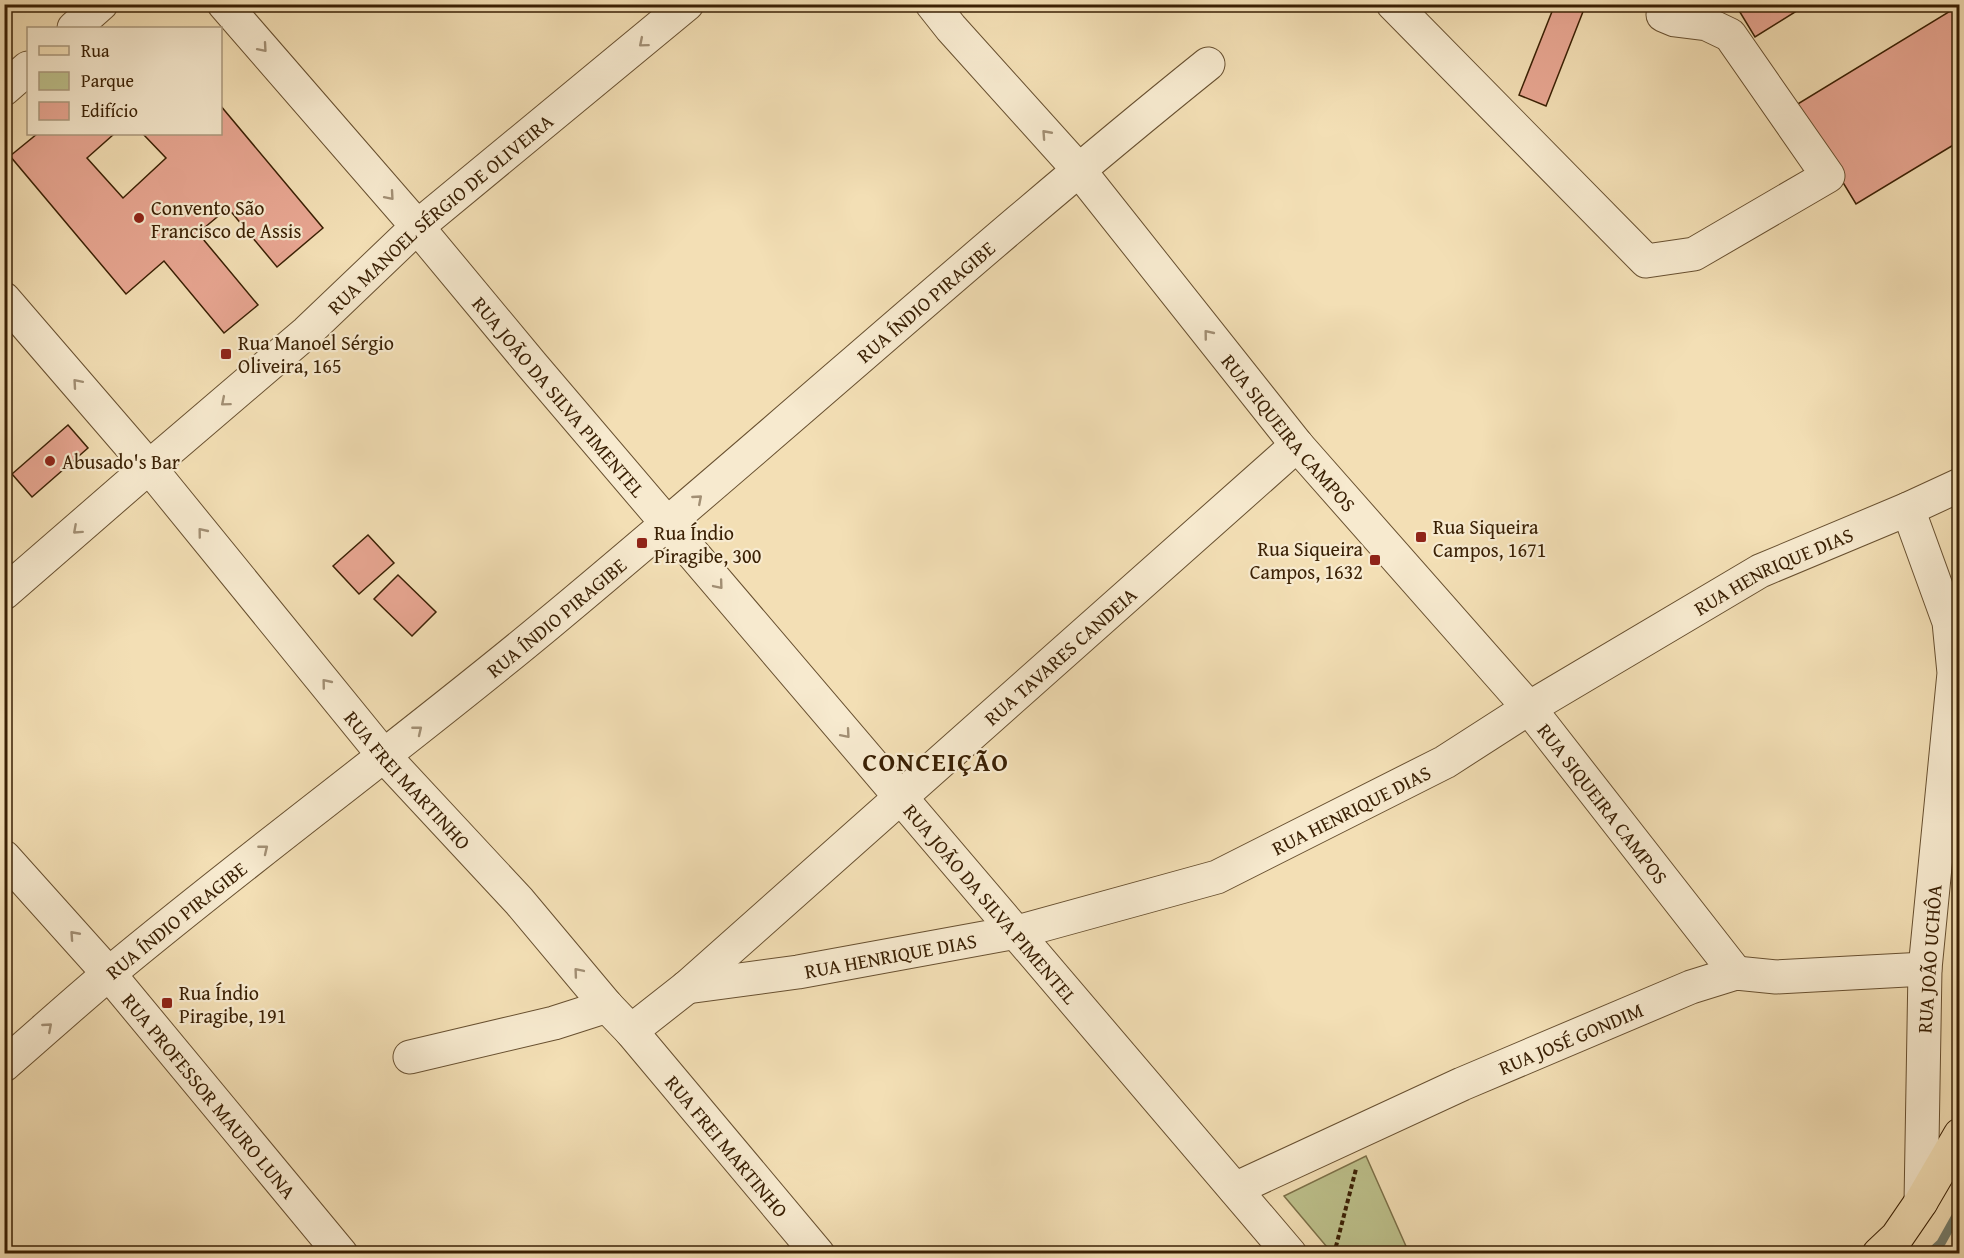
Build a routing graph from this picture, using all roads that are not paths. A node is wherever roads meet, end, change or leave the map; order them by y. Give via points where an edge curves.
1 (101, 4) edge
2 (224, 4) edge
3 (687, 4) edge
4 (932, 4) edge
5 (1393, 4) edge
6 (1664, 4) edge
7 (75, 27) edge
8 (1208, 64) dead end
9 (27, 69) edge
10 (4, 89) edge
11 (1078, 169) junction
12 (417, 227) junction
13 (4, 299) edge
14 (1298, 446) junction
15 (149, 466) junction
16 (1959, 485) edge
17 (1908, 509) junction
18 (668, 525) junction
19 (4, 593) edge
20 (1529, 708) junction
21 (385, 757) junction
22 (900, 797) junction
23 (4, 857) edge
24 (1017, 932) junction
25 (1925, 969) junction
26 (1736, 973) junction
27 (109, 974) junction
28 (687, 987) junction
29 (607, 1006) junction
30 (631, 1031) junction
31 (410, 1057) dead end
32 (4, 1065) edge
33 (1959, 1135) edge
34 (1235, 1189) junction
35 (1921, 1202) junction
36 (341, 1254) edge
37 (818, 1254) edge
38 (1290, 1254) edge
39 (1879, 1254) edge

1 - 7 street
2 -> 12 street, RUA JOÃO DA SILVA PIMENTEL
3 -> 12 street, RUA MANOEL SÉRGIO DE OLIVEIRA
11 -> 4 street, RUA SIQUEIRA CAMPOS
5 - 6 street via 1646,261 1694,254 1828,176 1730,35 1707,24 1663,15
8 - 11 street, RUA ÍNDIO PIRAGIBE
9 - 10 street
14 -> 11 street, RUA SIQUEIRA CAMPOS
18 -> 11 street, RUA ÍNDIO PIRAGIBE
12 -> 15 street, RUA MANOEL SÉRGIO DE OLIVEIRA via 307,332
12 - 18 street, RUA JOÃO DA SILVA PIMENTEL
15 -> 13 street, RUA FREI MARTINHO
14 - 20 street, RUA SIQUEIRA CAMPOS
14 - 22 street, RUA TAVARES CANDEIA
15 -> 19 street, RUA MANOEL SÉRGIO DE OLIVEIRA
21 -> 15 street, RUA FREI MARTINHO
16 - 17 street, RUA HENRIQUE DIAS
17 - 20 street, RUA HENRIQUE DIAS via 1760,571
17 - 25 street, RUA JOÃO UCHÔA via 1949,622 1954,673
21 -> 18 street, RUA ÍNDIO PIRAGIBE
18 -> 22 street, RUA JOÃO DA SILVA PIMENTEL
20 - 24 street, RUA HENRIQUE DIAS via 1445,762 1217,877
20 - 26 street, RUA SIQUEIRA CAMPOS
27 -> 21 street, RUA ÍNDIO PIRAGIBE
29 -> 21 street, RUA FREI MARTINHO via 519,901
22 - 24 street, RUA JOÃO DA SILVA PIMENTEL
22 - 28 street, RUA TAVARES CANDEIA
27 -> 23 street, RUA PROFESSOR MAURO LUNA
24 - 28 street, RUA HENRIQUE DIAS via 798,972
24 - 34 street, RUA JOÃO DA SILVA PIMENTEL
25 - 26 street, RUA JOSÉ GONDIM via 1776,977
25 - 35 street, RUA JOÃO UCHÔA
26 - 34 street, RUA JOSÉ GONDIM via 1462,1084
32 -> 27 street, RUA ÍNDIO PIRAGIBE
27 - 36 street, RUA PROFESSOR MAURO LUNA
28 - 30 street, RUA TAVARES CANDEIA
29 - 30 street, RUA FREI MARTINHO
29 - 31 street via 554,1023
30 - 37 street, RUA FREI MARTINHO
33 - 35 main road
34 - 38 street, RUA JOÃO DA SILVA PIMENTEL
35 - 39 main road via 1897,1237

